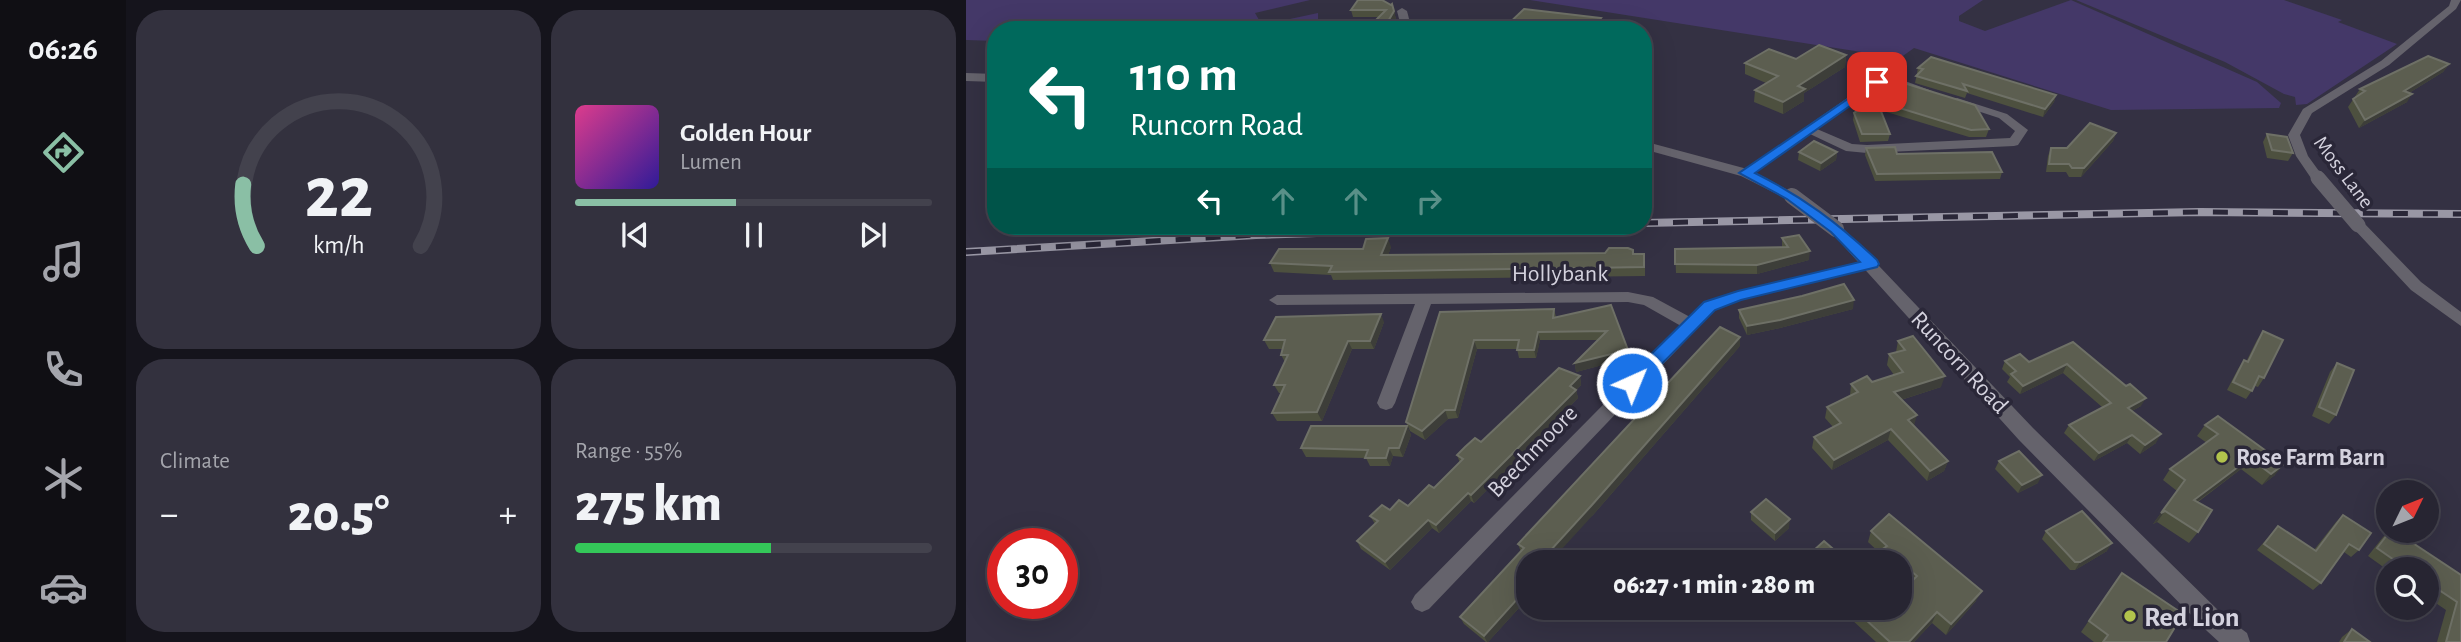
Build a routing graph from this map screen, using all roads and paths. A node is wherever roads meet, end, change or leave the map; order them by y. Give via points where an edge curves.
1 (2456, 0) edge
2 (1402, 11) dead end
3 (1405, 21) edge
4 (966, 76) edge
5 (987, 77) edge
6 (1937, 94) edge
7 (1950, 99) edge
8 (1810, 130) junction
9 (1652, 147) edge
10 (1746, 173) junction
11 (1871, 264) junction
12 (1425, 299) junction
13 (1277, 300) dead end
14 (2461, 320) edge
15 (1689, 324) junction
16 (1385, 403) dead end
17 (1422, 602) dead end
18 (2238, 642) edge

1 - 14 street, Moss Lane, bridge via 2385,63 2307,111 2294,135 2302,156 2358,225 2416,286
2 - 3 street
4 - 5 street
6 - 8 street via 1897,81 1877,82
7 - 8 street via 2014,122 2022,130 2020,137 2014,142 1867,149 1850,148
8 - 10 street
9 - 10 street, Runcorn Road
10 - 11 street, Runcorn Road, bridge via 1792,196 1836,229
11 - 15 street, Beechmoore via 1738,296 1710,306
11 - 18 street, Runcorn Road via 2026,434
12 - 13 street, Hollybank
12 - 15 street, Hollybank via 1628,297 1648,301
12 - 16 street
15 - 17 street, Beechmoore

